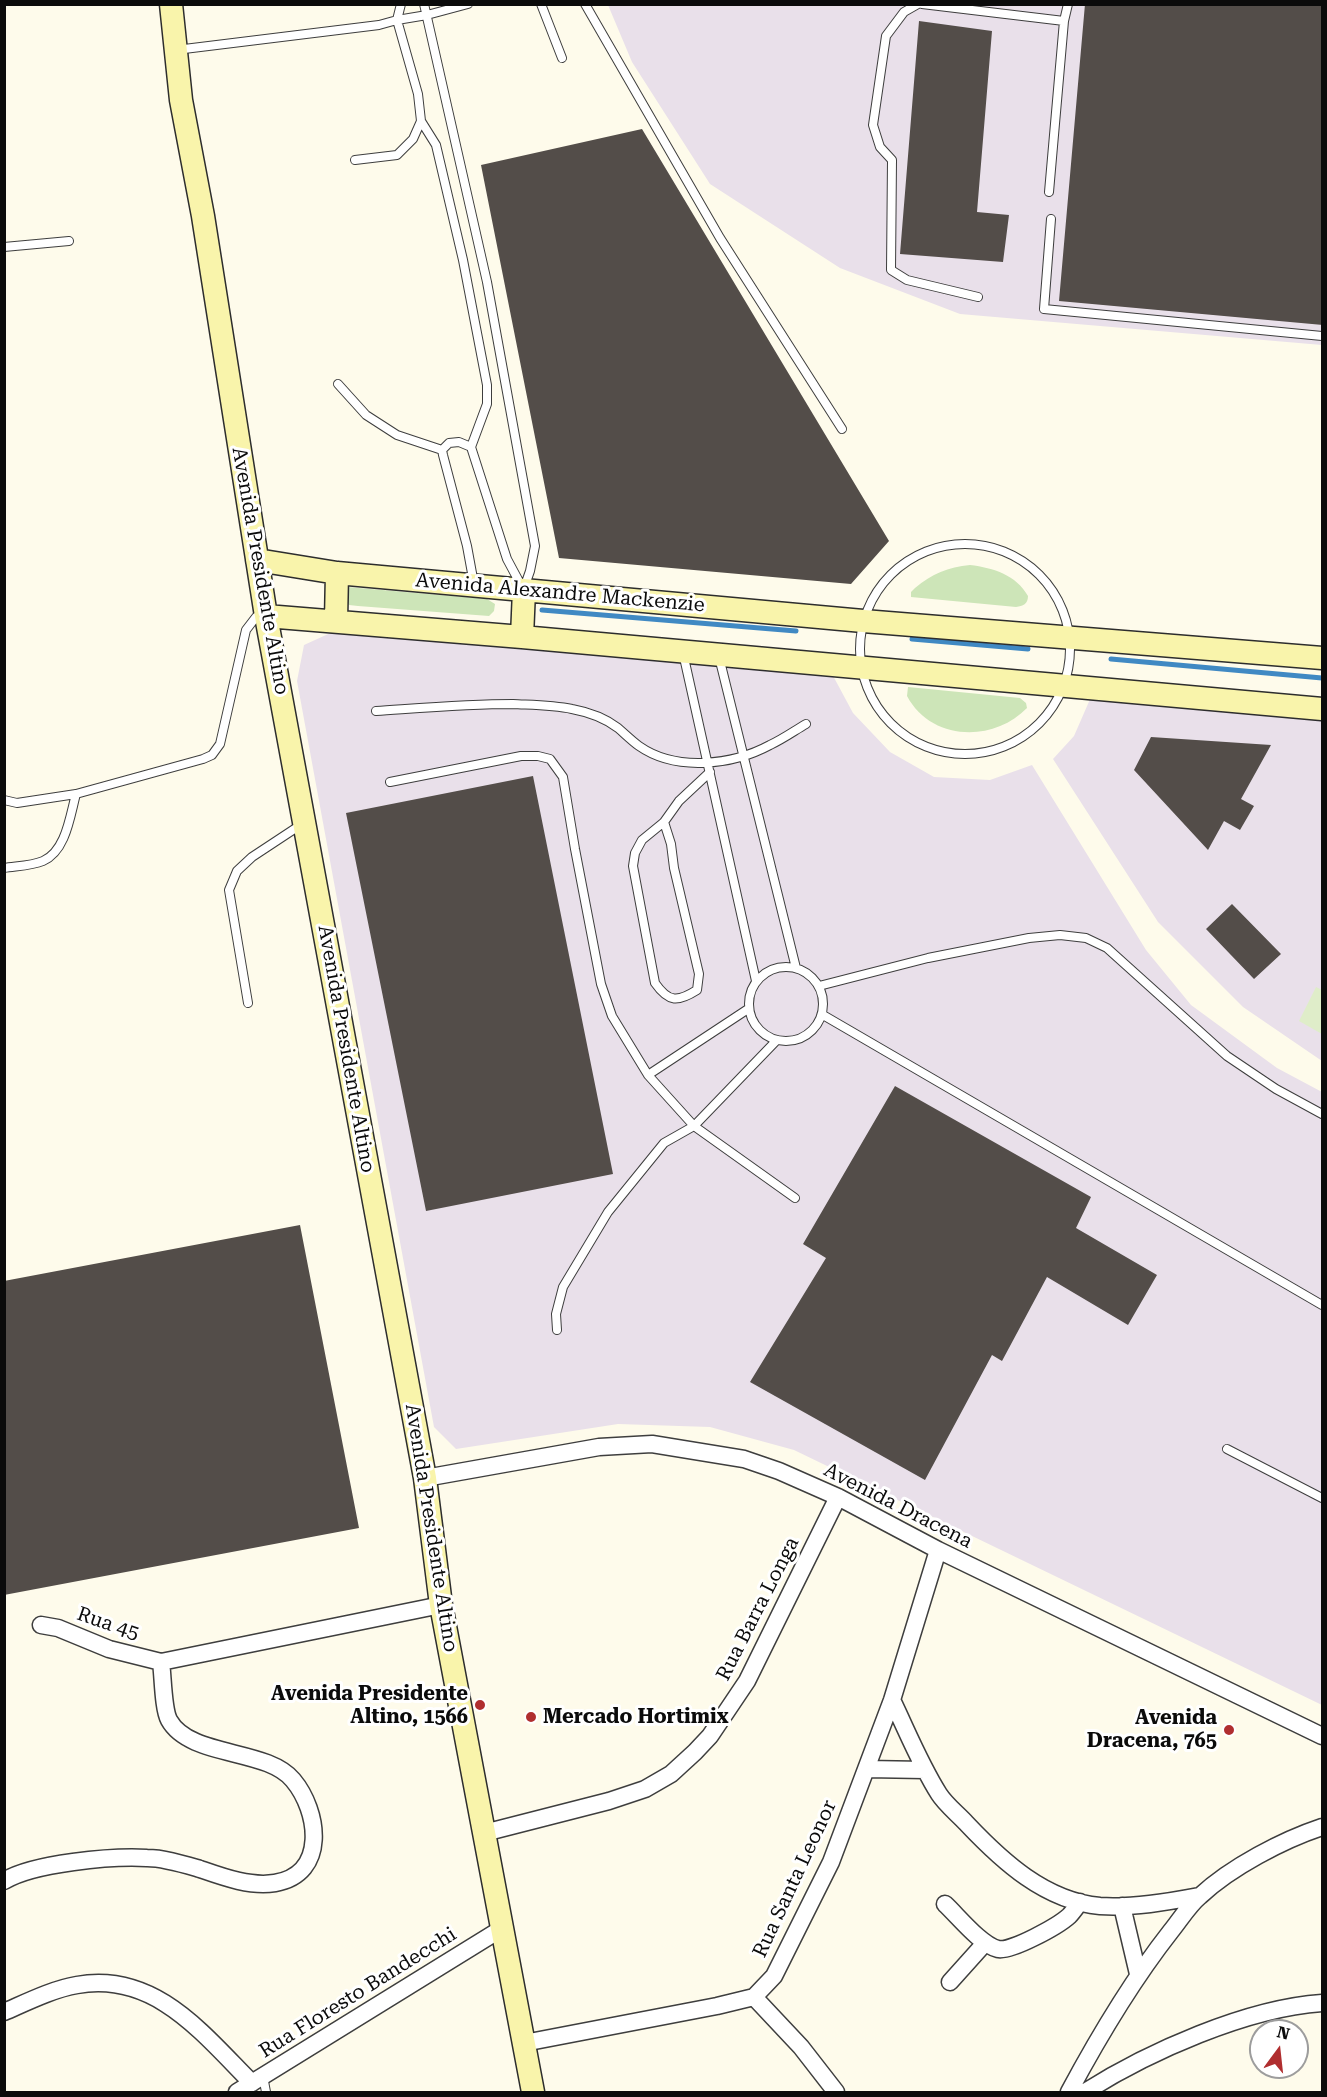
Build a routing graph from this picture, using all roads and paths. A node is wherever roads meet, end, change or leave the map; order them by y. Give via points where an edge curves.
1 (171, 4) edge
2 (401, 4) edge
3 (424, 4) edge
4 (468, 4) edge
5 (541, 4) edge
6 (585, 4) edge
7 (920, 4) edge
8 (1068, 4) edge
9 (427, 15) junction
10 (397, 20) junction
11 (1064, 21) junction
12 (176, 50) junction
13 (562, 58) dead end
14 (421, 121) junction
15 (355, 160) dead end
16 (1049, 192) dead end
17 (1051, 219) dead end
18 (69, 241) dead end
19 (4, 247) edge
20 (978, 297) dead end
21 (1323, 336) edge
22 (338, 384) dead end
23 (842, 429) dead end
24 (471, 447) junction
25 (442, 450) junction
26 (257, 560) junction
27 (337, 573) junction
28 (474, 585) junction
29 (524, 590) junction
30 (266, 616) junction
31 (336, 621) junction
32 (863, 621) junction
33 (1070, 636) junction
34 (522, 637) junction
35 (683, 651) junction
36 (719, 655) junction
37 (1323, 658) edge
38 (861, 668) junction
39 (1064, 686) junction
40 (1323, 709) edge
41 (376, 711) dead end
42 (806, 724) dead end
43 (744, 756) junction
44 (709, 767) junction
45 (390, 782) dead end
46 (76, 794) junction
47 (4, 800) edge
48 (305, 822) junction
49 (664, 822) junction
50 (4, 868) edge
51 (796, 968) junction
52 (756, 981) junction
53 (819, 986) junction
54 (248, 1003) dead end
55 (748, 1009) junction
56 (823, 1015) junction
57 (776, 1041) junction
58 (648, 1075) junction
59 (1323, 1114) edge
60 (694, 1126) junction
61 (795, 1198) dead end
62 (1323, 1305) edge
63 (557, 1330) dead end
64 (1227, 1449) dead end
65 (425, 1478) junction
66 (838, 1497) junction
67 (1323, 1498) edge
68 (938, 1550) junction
69 (441, 1605) junction
70 (41, 1625) dead end
71 (161, 1662) junction
72 (892, 1700) junction
73 (1323, 1736) edge
74 (867, 1769) junction
75 (925, 1770) junction
76 (1323, 1827) edge
77 (484, 1833) junction
78 (4, 1881) edge
79 (1199, 1896) junction
80 (1080, 1902) junction
81 (945, 1904) dead end
82 (1122, 1906) junction
83 (501, 1929) junction
84 (985, 1942) junction
85 (1138, 1974) junction
86 (950, 1982) dead end
87 (754, 1997) junction
88 (1323, 2003) edge
89 (4, 2012) edge
90 (524, 2043) junction
91 (260, 2084) edge
92 (237, 2092) edge
93 (533, 2092) edge
94 (836, 2092) edge
95 (1069, 2092) edge
96 (1085, 2092) edge

1 - 12 street, Avenida Presidente Altino
2 - 10 lane
3 - 9 lane
4 - 9 lane
5 - 13 lane
6 - 23 lane via 720,238
7 - 11 lane
7 - 20 lane via 904,12 886,36 873,125 880,147 892,160 891,270 907,280
8 - 11 lane
9 - 10 lane
9 - 29 lane via 487,282 535,546
10 - 12 lane
10 - 14 lane via 418,93
11 - 16 lane
12 - 26 street, Avenida Presidente Altino
14 - 15 lane via 413,140 397,155
14 - 24 lane via 436,145 487,385 487,404
17 - 21 lane via 1044,309
18 - 19 lane
22 - 25 lane via 366,415 397,435
24 - 25 lane via 449,443
24 - 29 lane via 507,559
25 - 28 lane
26 - 27 street, Avenida Alexandre Mackenzie
26 - 30 street, Avenida Presidente Altino
27 - 28 street, Avenida Alexandre Mackenzie
27 - 31 street
28 - 29 street, Avenida Alexandre Mackenzie
29 - 32 street, Avenida Alexandre Mackenzie
29 - 34 street
30 - 31 street
30 - 46 lane via 256,617 246,630 220,744 212,755
30 - 48 street, Avenida Presidente Altino
31 - 34 street
32 - 33 street, Avenida Alexandre Mackenzie
32 - 33 lane via 880,586 904,564 933,549 959,544 998,550 1037,573 1057,599
32 - 38 lane via 859,644
33 - 37 street, Avenida Alexandre Mackenzie
33 - 39 lane
34 - 35 street
35 - 36 street
35 - 44 lane
36 - 38 street
36 - 43 lane
38 - 39 street
38 - 39 lane via 877,708 896,729 921,745 948,753 992,751 1018,740 1041,722
39 - 40 street
41 - 44 lane via 484,704 570,708 616,727 640,747 660,757
42 - 43 lane
43 - 44 lane
43 - 51 lane
44 - 49 lane
44 - 52 lane
45 - 58 lane via 521,756 550,759 563,777 601,984 612,1016
46 - 47 lane via 17,803
46 - 50 lane via 56,853 41,861
48 - 54 lane via 252,857 237,871 229,890
48 - 65 street, Avenida Presidente Altino
49 - 49 lane via 642,840 633,866 655,983 670,998 682,999 697,990 699,974
51 - 52 lane via 782,966 767,971
51 - 53 lane via 810,975
52 - 55 lane via 749,994
53 - 56 lane via 824,1000
53 - 59 lane via 928,958 1029,938 1086,938 1107,948 1227,1056
55 - 57 lane via 753,1023
55 - 58 lane
56 - 57 lane via 805,1038
56 - 62 lane
57 - 60 lane
58 - 60 lane
60 - 61 lane
60 - 63 lane via 664,1143 608,1212 563,1287 556,1314
64 - 67 lane
65 - 66 street, Avenida Dracena via 599,1447 652,1444 744,1459
65 - 69 street, Avenida Presidente Altino
66 - 68 street, Avenida Dracena
66 - 77 street, Rua Barra Longa via 747,1681 696,1752 671,1774 645,1789 609,1802
68 - 72 street, Rua Santa Leonor
68 - 73 street, Avenida Dracena
69 - 71 street
69 - 77 street, Avenida Presidente Altino
70 - 71 street, Rua 45 via 58,1628 109,1650
71 - 78 street via 168,1720 181,1734 206,1746 278,1767 293,1779 314,1821 314,1846 304,1865 286,1879 267,1884 147,1858 66,1863
72 - 74 street, Rua Santa Leonor
72 - 75 street
74 - 75 street
74 - 87 street, Rua Santa Leonor via 826,1872 774,1976
75 - 80 street via 940,1796 991,1850 1049,1891
76 - 79 street via 1275,1846
77 - 83 street, Avenida Presidente Altino
79 - 82 street
79 - 85 street
80 - 82 street
80 - 84 street via 1069,1916 1009,1948 998,1949
81 - 84 street
82 - 85 street
83 - 90 street, Avenida Presidente Altino
83 - 91 street, Rua Floresto Bandecchi
84 - 86 street
85 - 95 street
87 - 90 street
87 - 94 street
88 - 96 street via 1249,2017 1118,2071
89 - 91 street via 75,1985 129,1985 163,2001
90 - 93 street, Avenida Presidente Altino
91 - 92 street, Rua Floresto Bandecchi

